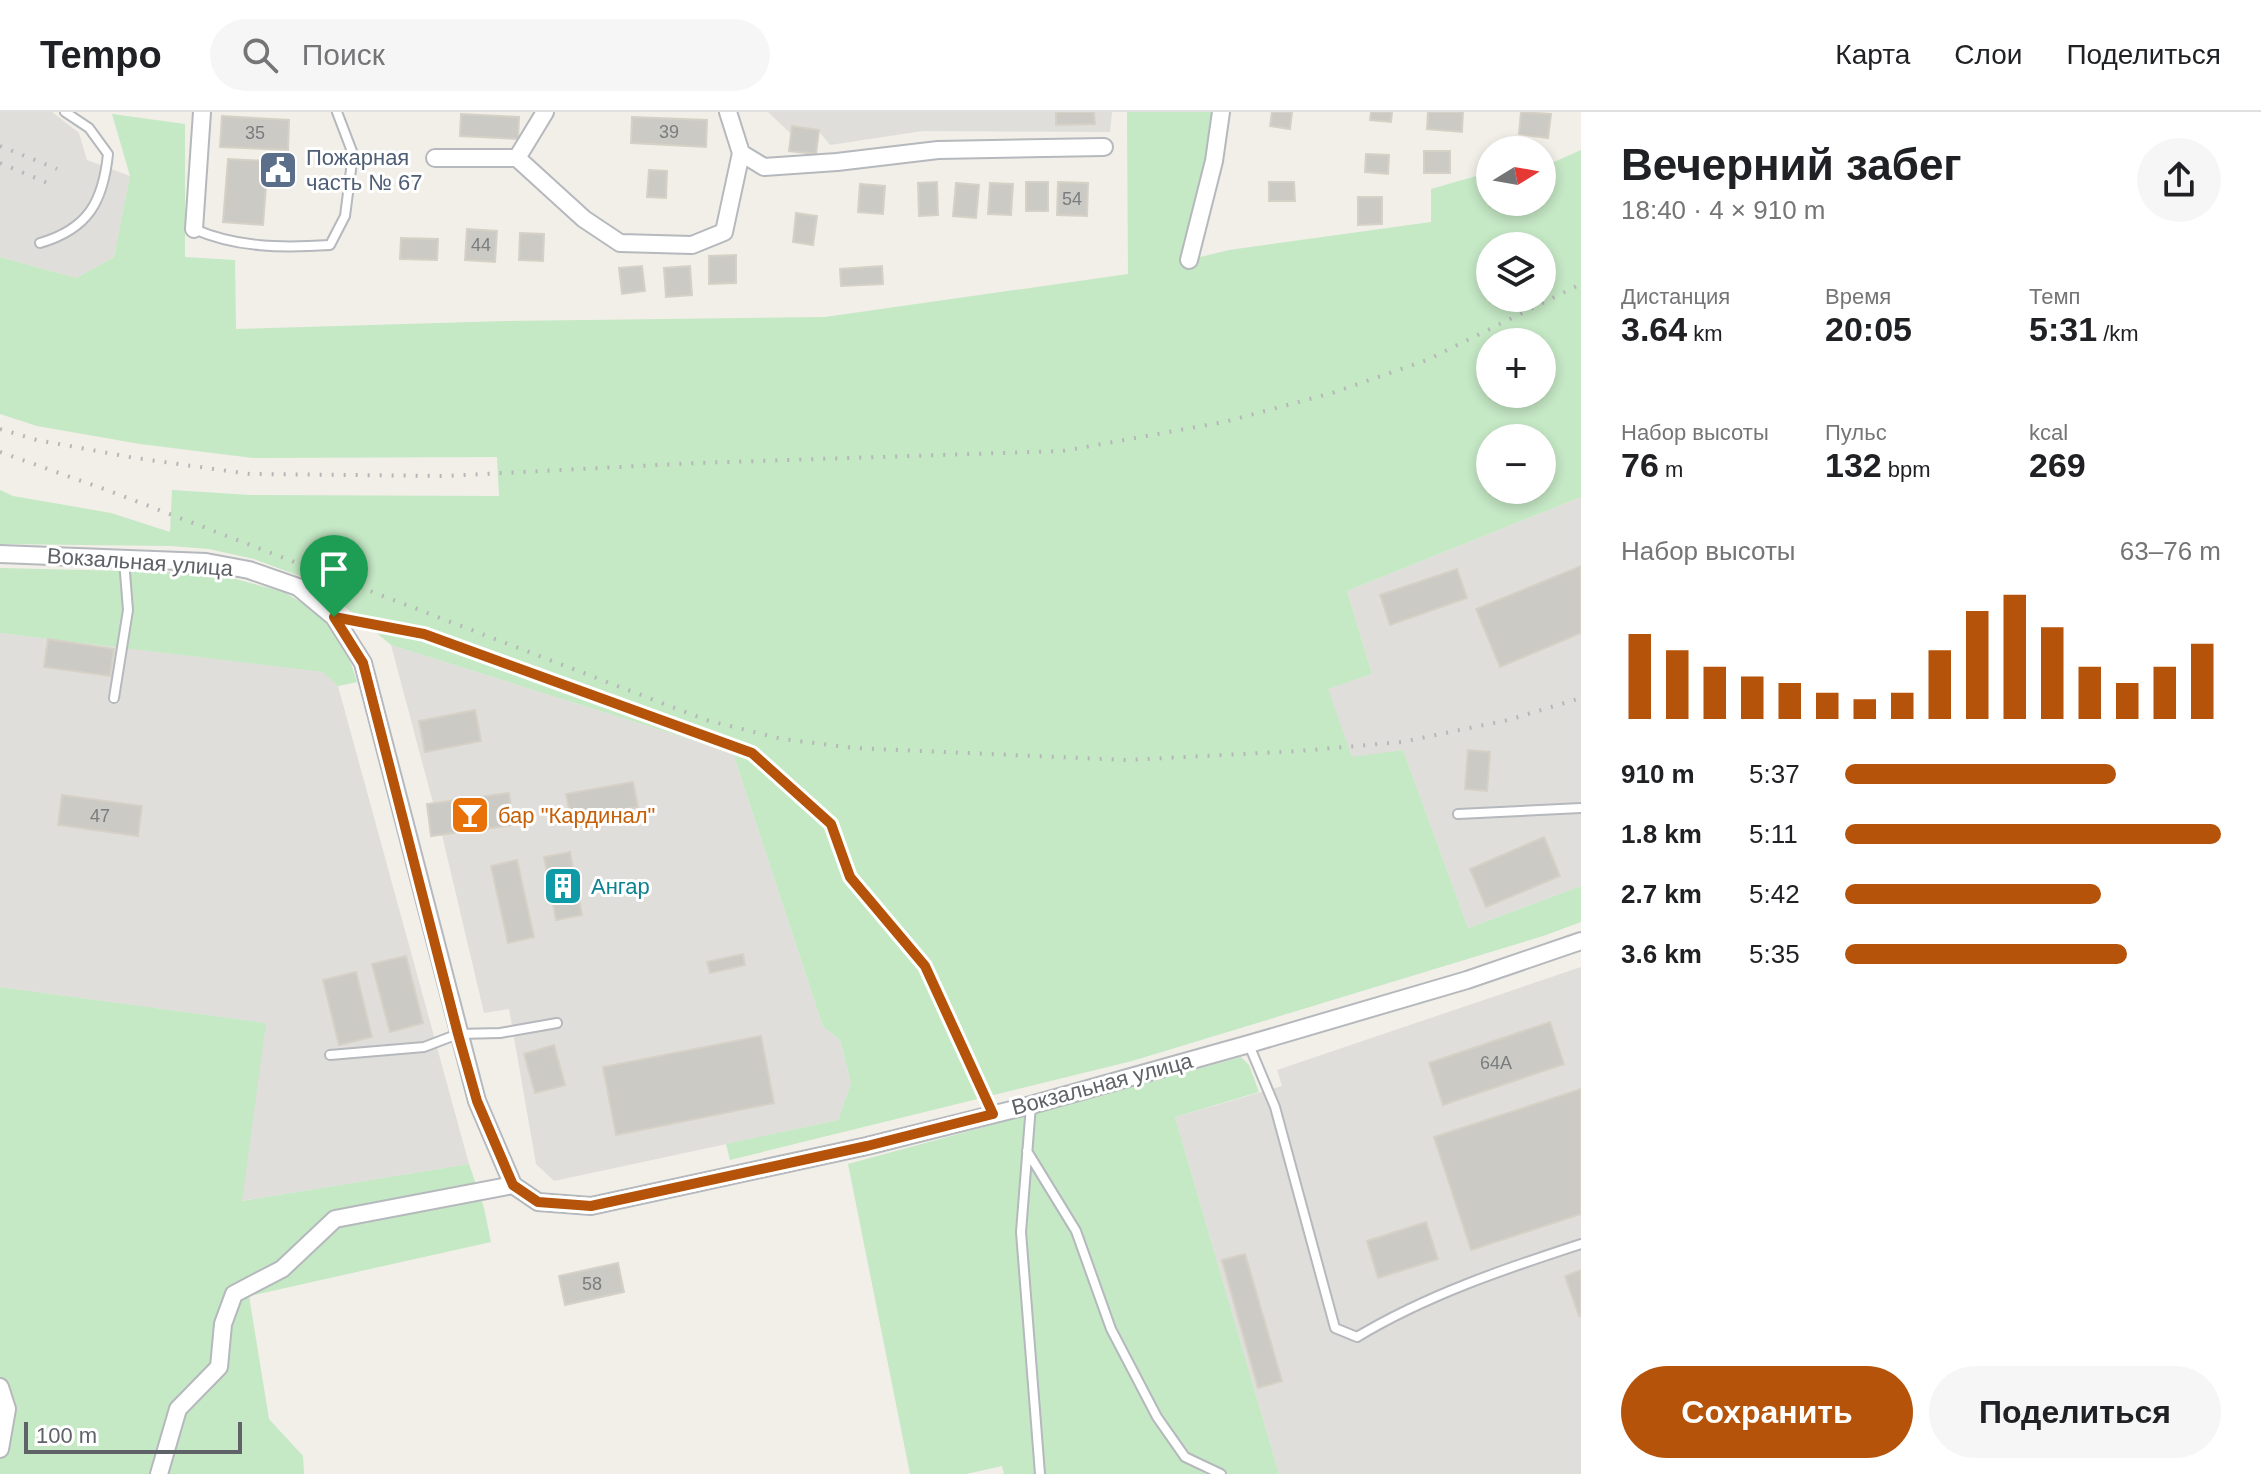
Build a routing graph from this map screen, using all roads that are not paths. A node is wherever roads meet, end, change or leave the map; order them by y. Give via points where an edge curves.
1 (65, 112) edge
2 (202, 112) edge
3 (337, 112) edge
4 (545, 112) edge
5 (728, 112) edge
6 (1221, 112) edge
7 (1104, 147) dead end
8 (741, 153) junction
9 (435, 158) dead end
10 (517, 158) junction
11 (194, 229) joint
12 (40, 243) dead end
13 (1189, 260) dead end
14 (0, 554) edge
15 (124, 559) junction
16 (334, 617) junction
17 (114, 698) dead end
18 (1581, 808) edge
19 (1458, 814) dead end
20 (1581, 941) edge
21 (557, 1023) dead end
22 (458, 1034) junction
23 (1249, 1044) junction
24 (330, 1055) dead end
25 (1031, 1105) junction
26 (993, 1114) junction
27 (1027, 1151) junction
28 (513, 1185) junction
29 (1581, 1244) edge
30 (0, 1387) edge
31 (0, 1449) edge
32 (159, 1474) edge
33 (1040, 1474) edge
34 (1221, 1474) edge

1 - 12 lane via 89,128 108,154 105,184 89,215 62,237
2 - 11 street
3 - 11 lane via 353,154 345,216 330,245 220,240
4 - 10 street
5 - 8 street
6 - 13 street
7 - 8 street via 938,150 764,167
8 - 10 street via 724,232 692,245 620,243 584,219
9 - 10 street
14 - 15 street, Вокзальная улица
15 - 16 street, Вокзальная улица via 206,562 249,570 298,587
15 - 17 lane via 128,610
16 - 22 street, Вокзальная улица via 363,663
16 - 26 lane via 424,634 752,753 831,824 850,877 925,966
18 - 19 lane
20 - 23 street, Вокзальная улица
21 - 22 lane
22 - 24 lane via 424,1047
22 - 28 street, Вокзальная улица via 477,1101
23 - 25 street, Вокзальная улица
23 - 29 lane via 1275,1107 1335,1328 1357,1337 1394,1315 1496,1271
25 - 26 street, Вокзальная улица
25 - 27 lane
26 - 28 street, Вокзальная улица via 591,1206 538,1202
27 - 33 lane via 1021,1232
27 - 34 lane via 1076,1231 1111,1329 1157,1417 1185,1457
28 - 32 street via 335,1219 282,1269 234,1294 223,1324 219,1367 178,1409
30 - 31 street via 7,1409

